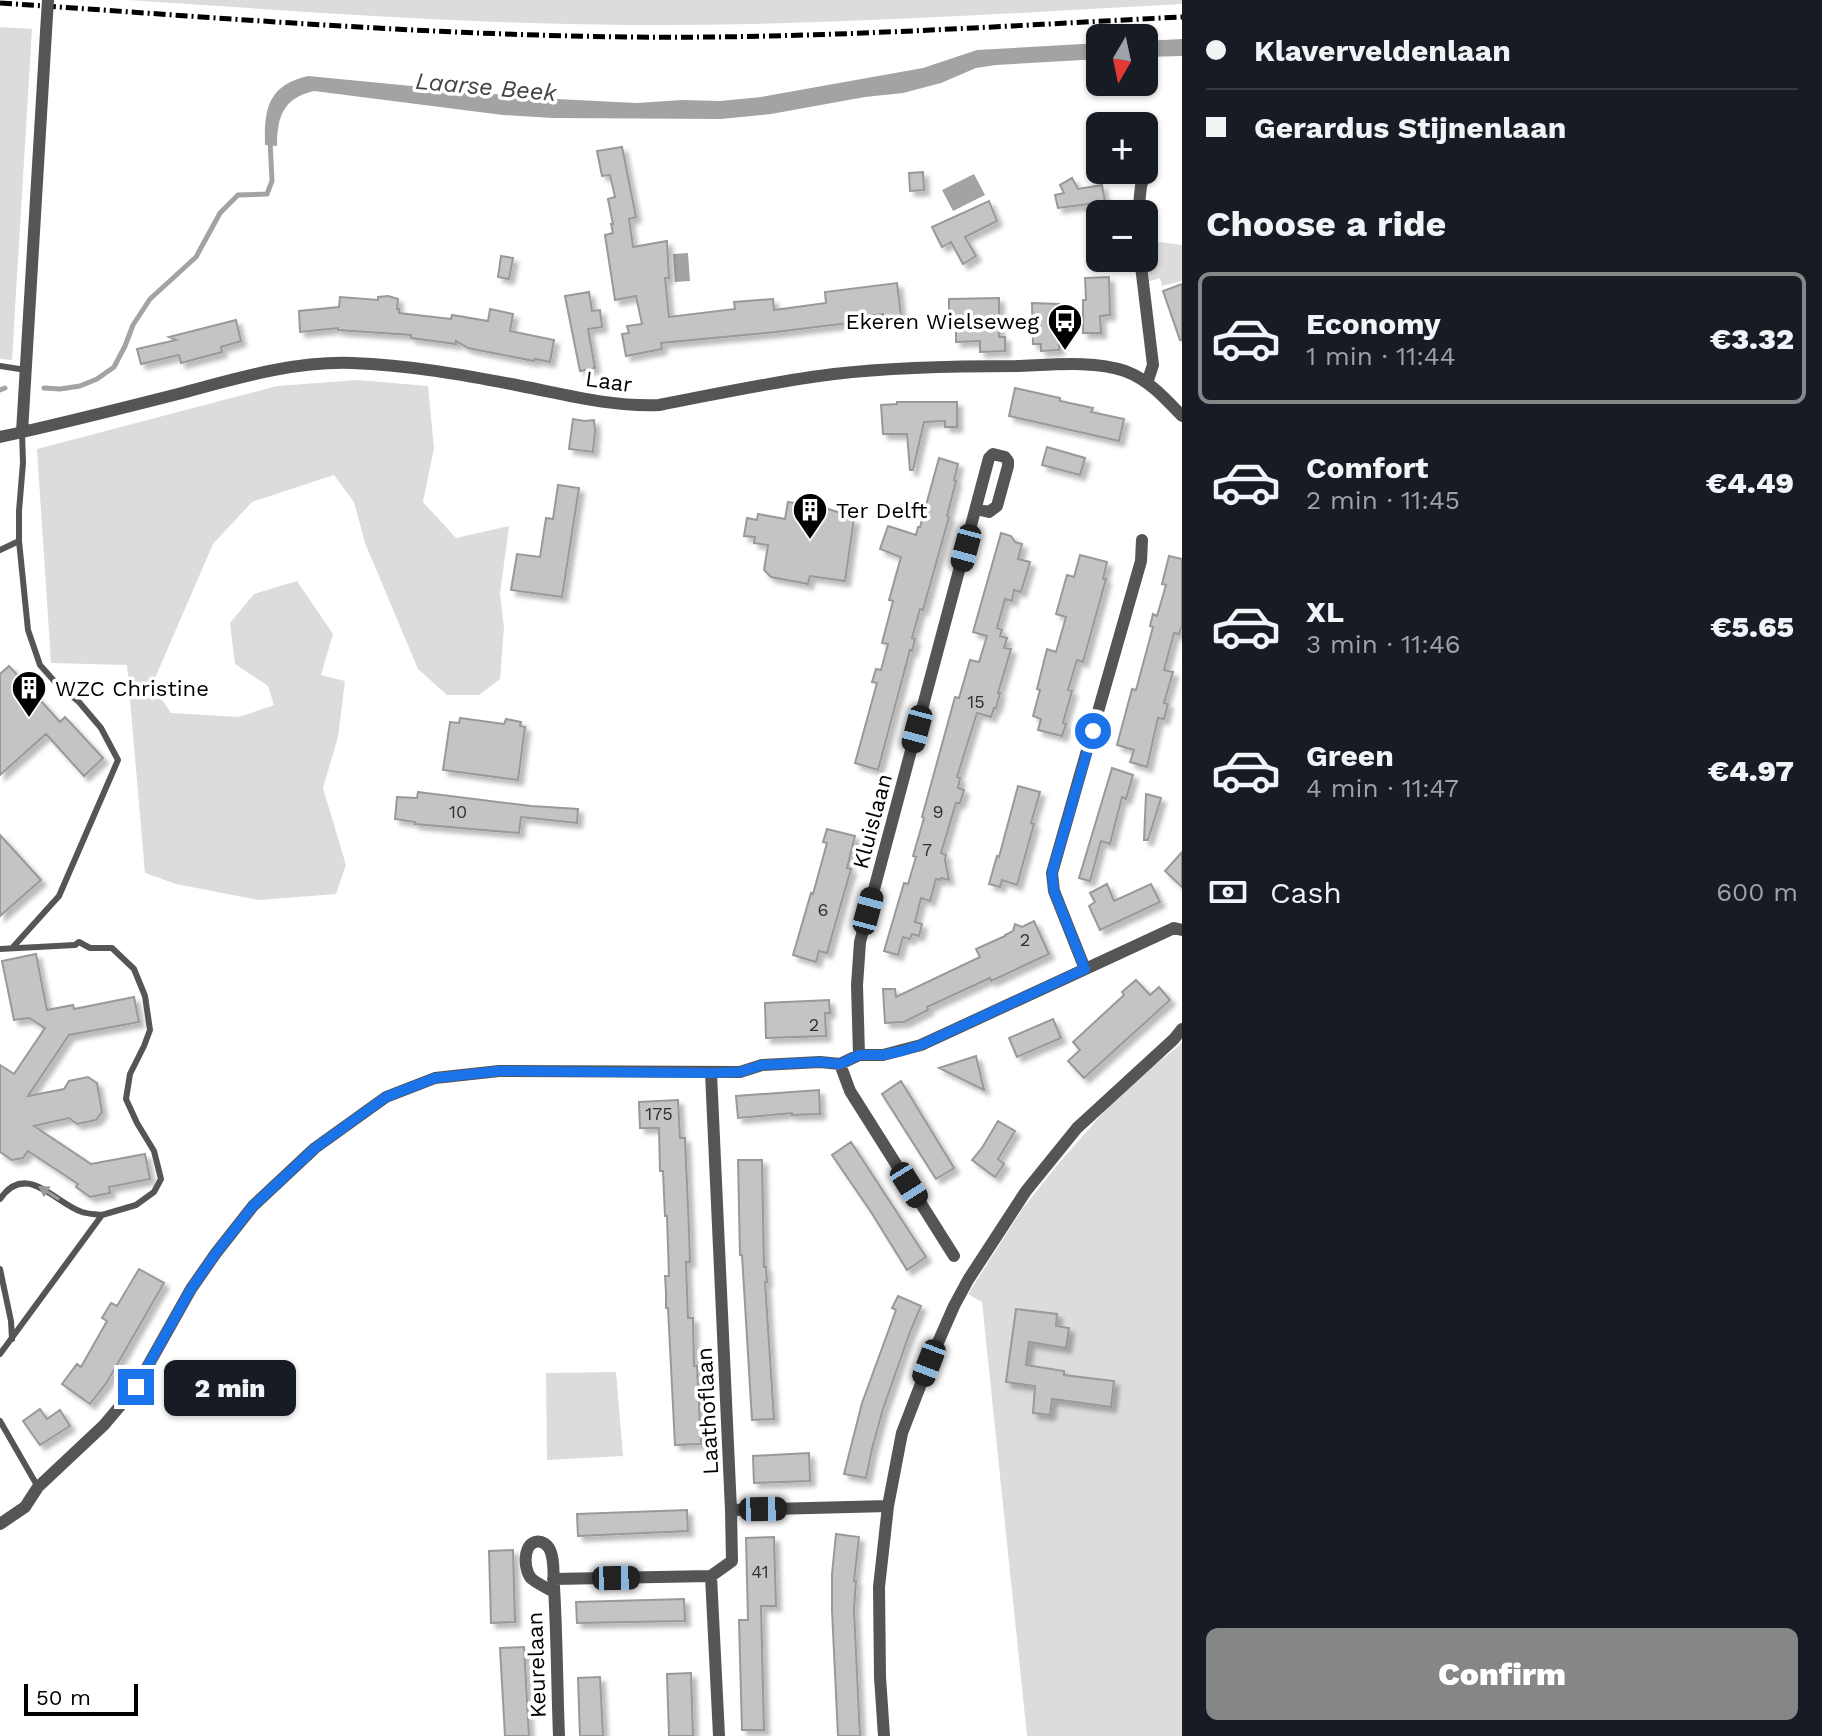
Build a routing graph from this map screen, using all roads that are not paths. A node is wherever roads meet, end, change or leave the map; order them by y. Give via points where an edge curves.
1 (48, 0) edge
2 (1142, 272) edge
3 (0, 366) edge
4 (26, 370) junction
5 (1147, 383) junction
6 (1182, 416) edge
7 (22, 432) junction
8 (0, 437) edge
9 (976, 509) dead end
10 (1142, 540) dead end
11 (19, 541) junction
12 (0, 550) edge
13 (1182, 930) edge
14 (13, 947) junction
15 (0, 949) edge
16 (1085, 969) junction
17 (1182, 1029) edge
18 (859, 1055) junction
19 (840, 1064) junction
20 (711, 1073) junction
21 (0, 1199) edge
22 (102, 1215) junction
23 (954, 1256) dead end
24 (0, 1269) edge
25 (12, 1339) junction
26 (0, 1354) edge
27 (0, 1421) edge
28 (38, 1487) junction
29 (888, 1506) junction
30 (731, 1510) junction
31 (0, 1524) edge
32 (711, 1576) junction
33 (559, 1736) edge
34 (719, 1736) edge
35 (884, 1736) edge

1 - 4 street, bridge
2 - 5 street via 1153,365
3 - 4 lane
4 - 7 street
5 - 6 street, Laar
5 - 7 street, Laar via 1107,367 926,367 830,375 634,406 446,372 348,363 268,370
7 - 8 street, Laar
7 - 11 lane
9 - 18 street, Kluislaan via 860,942
10 - 16 street via 1141,561 1052,873
11 - 12 lane
11 - 14 lane via 28,630 40,665 101,728 118,760 59,896
13 - 16 street via 1174,928
14 - 15 lane
14 - 22 lane via 79,942 112,948 134,969 145,996 150,1030 130,1074 126,1099 154,1151 161,1179 136,1205
16 - 18 street via 921,1045
17 - 29 street via 1077,1128 1026,1191 974,1270 902,1433
18 - 19 street
19 - 20 street via 762,1065
19 - 23 street via 850,1091
20 - 28 street via 499,1071 435,1078 386,1097 315,1148 253,1206 191,1289 136,1387
20 - 30 street, Laathoflaan
22 -> 21 lane via 83,1213 40,1186 24,1183 6,1190
22 - 25 lane
24 - 25 lane
25 - 26 lane
27 - 28 lane
28 - 31 street via 25,1507
29 - 30 street
29 - 35 street via 879,1587
30 - 32 street, Laathoflaan via 732,1561
32 - 33 street, Keurelaan via 553,1585
32 - 34 street

